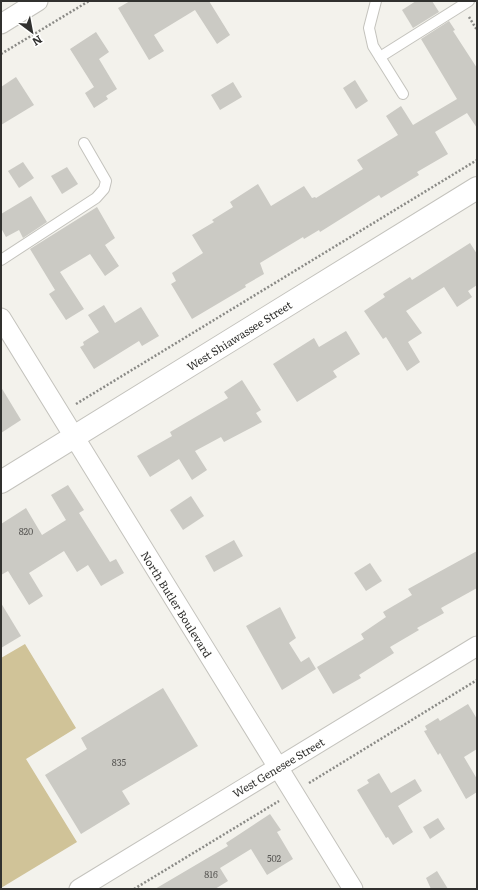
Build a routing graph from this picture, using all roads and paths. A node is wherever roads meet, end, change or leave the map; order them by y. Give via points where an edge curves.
1 (38, 1) edge
2 (88, 1) edge
3 (376, 1) edge
4 (469, 1) edge
5 (1, 24) edge
6 (1, 54) edge
7 (380, 57) junction
8 (403, 94) dead end
9 (84, 144) dead end
10 (477, 160) edge
11 (477, 188) edge
12 (1, 260) edge
13 (1, 318) edge
14 (60, 415) junction
15 (74, 438) junction
16 (1, 482) edge
17 (477, 646) edge
18 (278, 767) junction
19 (79, 889) edge
20 (353, 889) edge

1 - 5 street
2 - 6 path
3 - 7 lane via 369,28 373,46
4 - 7 lane
7 - 8 lane
9 - 12 lane via 106,181 104,189 96,198
10 - 14 path
11 - 15 street, West Shiawassee Street
13 - 14 street, North Butler Boulevard
14 - 15 street, North Butler Boulevard
15 - 16 street, West Shiawassee Street
15 - 18 street, North Butler Boulevard
17 - 18 street, West Genesee Street
18 - 19 street, West Genesee Street
18 - 20 street, North Butler Boulevard

